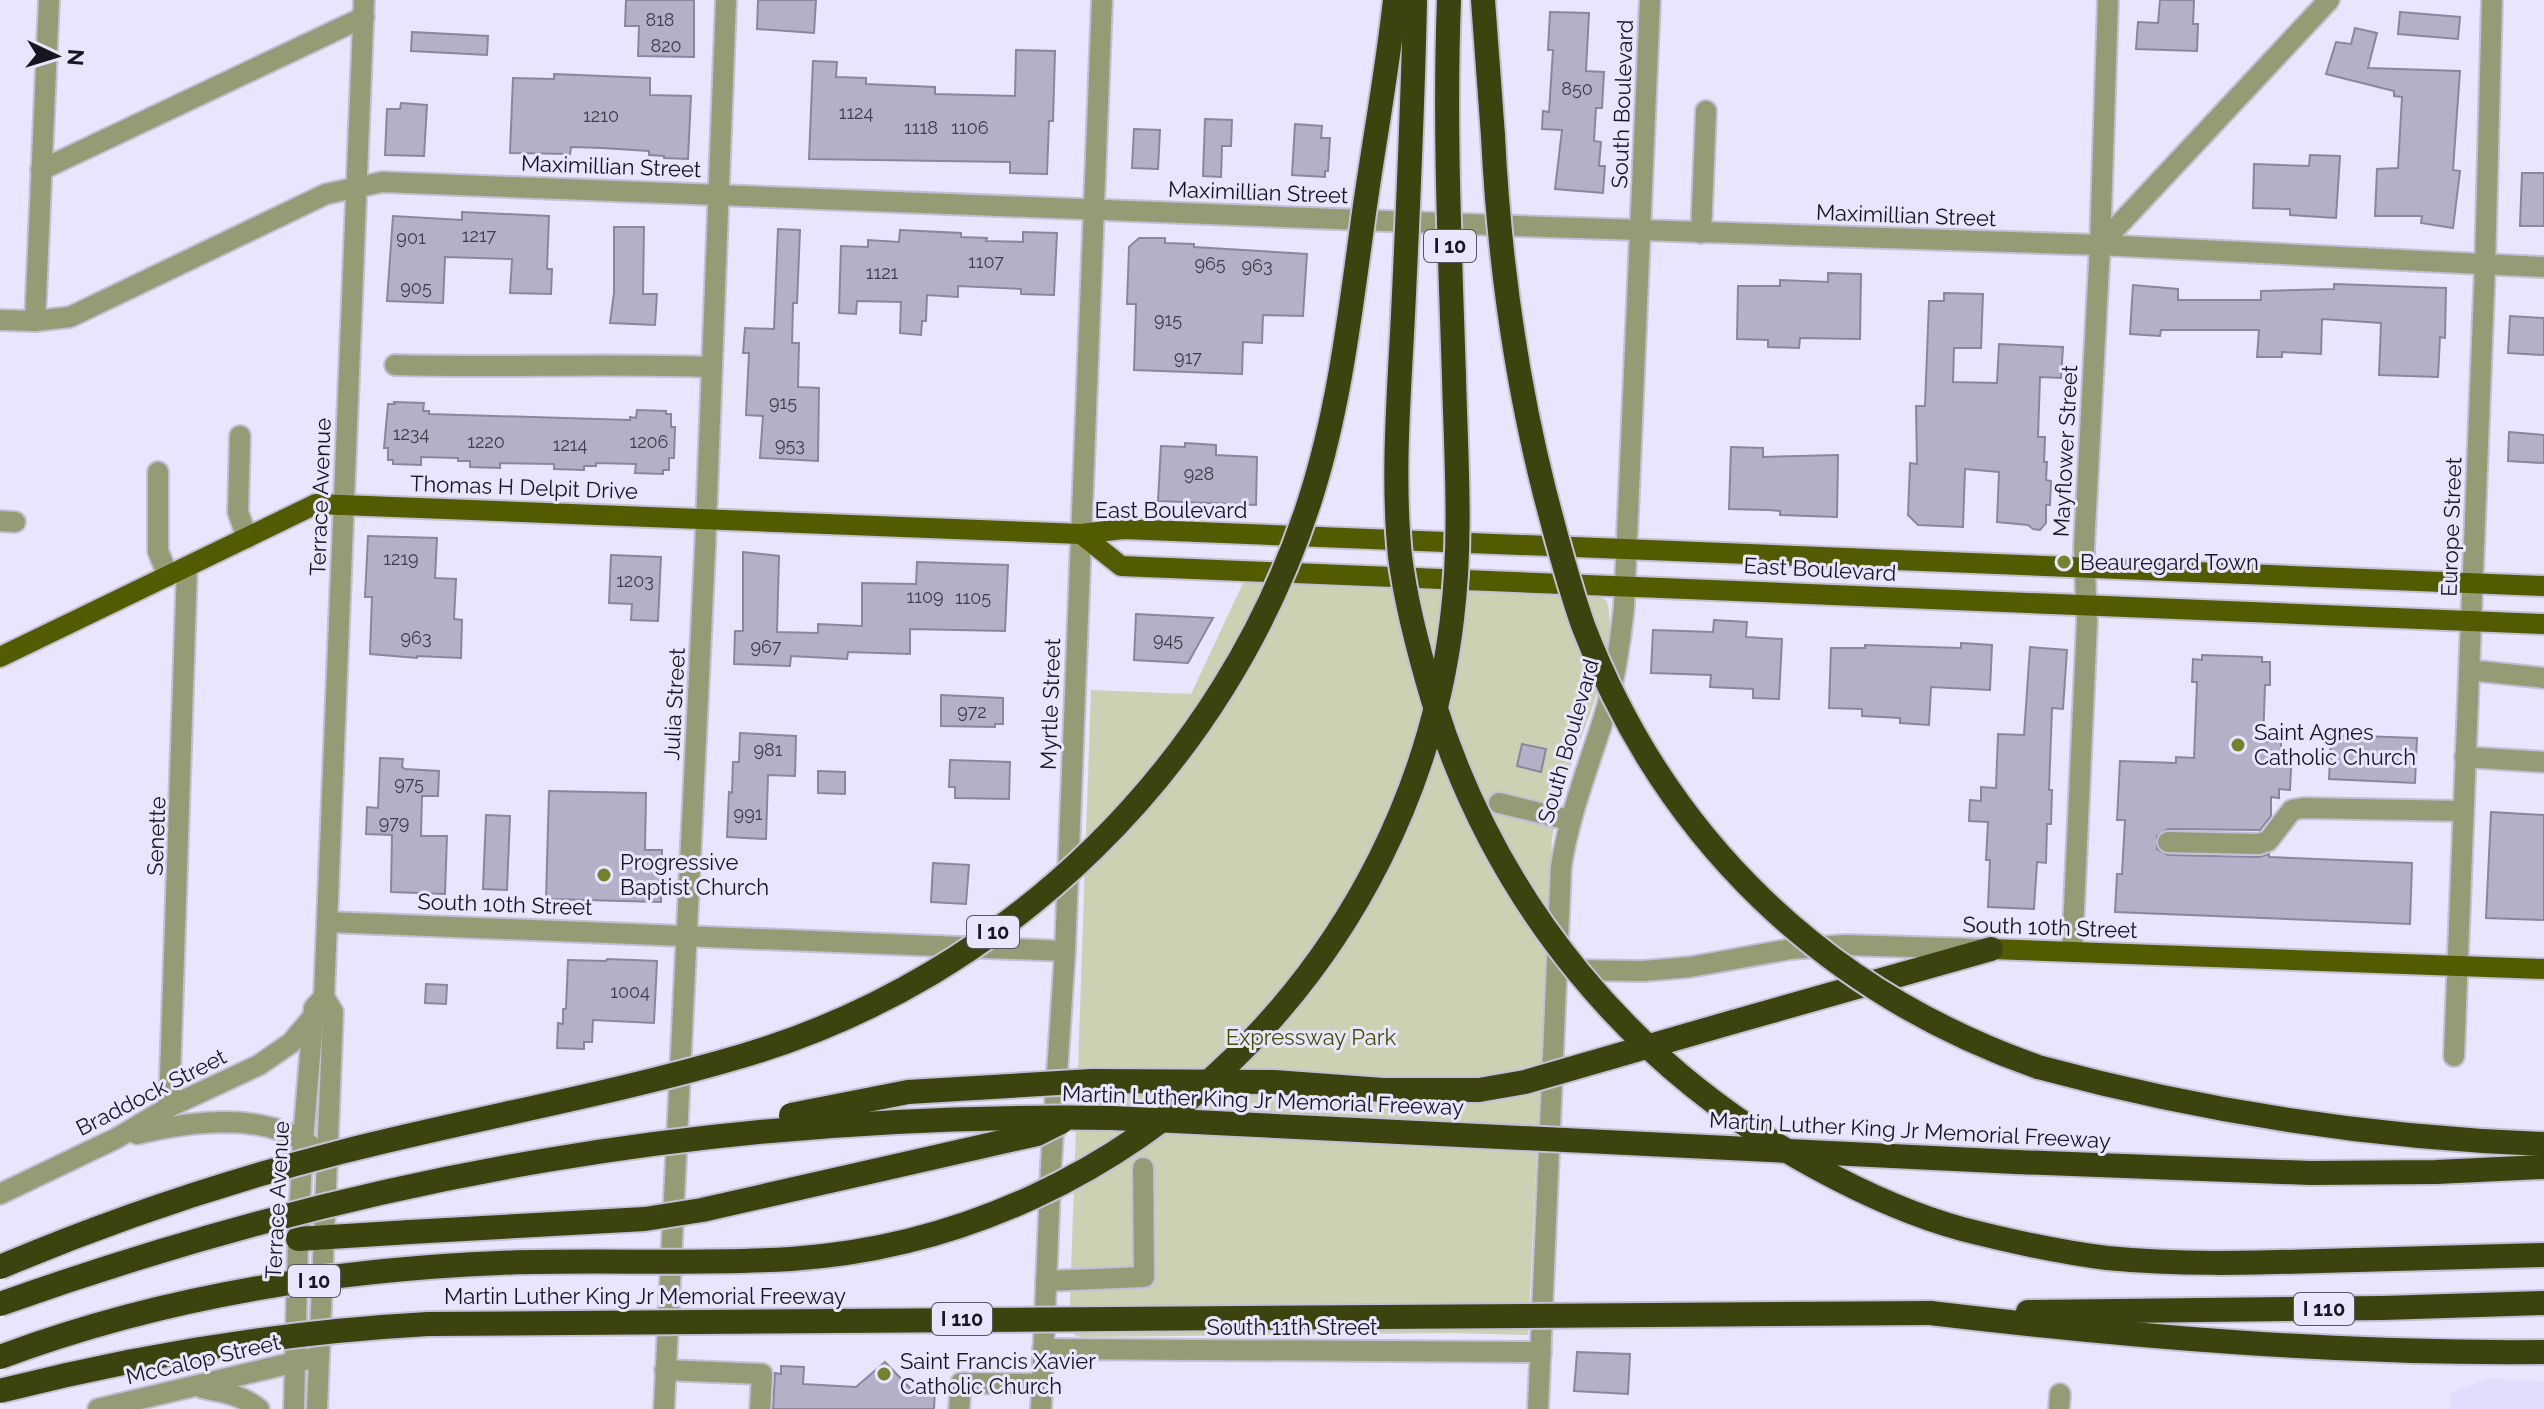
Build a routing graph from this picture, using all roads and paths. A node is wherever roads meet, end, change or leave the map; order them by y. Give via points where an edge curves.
1 (49, 0) edge
2 (726, 0) edge
3 (1102, 0) edge
4 (1395, 0) edge
5 (1415, 0) edge
6 (1449, 0) edge
7 (1483, 0) edge
8 (1650, 0) edge
9 (2108, 0) edge
10 (2329, 0) edge
11 (2492, 0) edge
12 (364, 8) edge
13 (1706, 111) dead end
14 (41, 170) junction
15 (355, 188) junction
16 (718, 194) junction
17 (1093, 209) junction
18 (1641, 231) junction
19 (1701, 233) junction
20 (2100, 245) junction
21 (2485, 265) junction
22 (2544, 267) edge
23 (0, 320) edge
24 (35, 321) junction
25 (395, 365) dead end
26 (712, 367) junction
27 (240, 436) dead end
28 (158, 472) dead end
29 (343, 504) junction
30 (706, 519) junction
31 (1081, 534) junction
32 (247, 538) junction
33 (1627, 550) junction
34 (187, 567) junction
35 (2085, 567) junction
36 (168, 576) junction
37 (2473, 583) junction
38 (1624, 586) junction
39 (2544, 586) edge
40 (2086, 606) junction
41 (2471, 621) junction
42 (2544, 624) edge
43 (0, 657) edge
44 (2469, 670) junction
45 (2544, 678) edge
46 (2465, 757) junction
47 (2544, 762) edge
48 (1499, 803) dead end
49 (2463, 811) junction
50 (1569, 820) junction
51 (2168, 842) dead end
52 (327, 922) junction
53 (688, 935) junction
54 (1991, 949) junction
55 (1065, 951) junction
56 (2072, 952) junction
57 (2457, 965) junction
58 (1556, 969) junction
59 (2544, 969) edge
60 (324, 997) junction
61 (313, 1017) junction
62 (2454, 1056) dead end
63 (169, 1107) junction
64 (1071, 1118) junction
65 (117, 1138) junction
66 (695, 1138) junction
67 (303, 1140) junction
68 (2544, 1144) edge
69 (2544, 1167) edge
70 (328, 1168) junction
71 (1143, 1168) dead end
72 (0, 1194) edge
73 (673, 1215) junction
74 (325, 1237) junction
75 (298, 1239) junction
76 (2544, 1255) edge
77 (0, 1267) edge
78 (1046, 1281) junction
79 (2544, 1303) edge
80 (0, 1304) edge
81 (2102, 1322) junction
82 (1043, 1349) junction
83 (1541, 1352) junction
84 (2544, 1352) edge
85 (319, 1356) junction
86 (0, 1357) edge
87 (295, 1362) junction
88 (665, 1370) junction
89 (1042, 1384) junction
90 (194, 1387) junction
91 (0, 1391) edge
92 (98, 1409) edge
93 (259, 1409) edge
94 (294, 1409) edge
95 (317, 1409) edge
96 (664, 1409) edge
97 (760, 1409) edge
98 (959, 1409) edge
99 (1041, 1409) edge
100 (1538, 1409) edge

1 - 14 street
2 - 16 street, Julia Street
3 - 17 street, Myrtle Street
4 - 77 highway, I 10, bridge via 1339,380 1301,527 1264,615 1223,688 1151,787 1093,850 998,929 928,975 856,1013 775,1046 248,1177 153,1207
5 - 76 highway, bridge via 1398,458 1401,557 1419,651 1451,757 1506,869 1575,969 1629,1030 1685,1081 1779,1147 1895,1206 1958,1228 2086,1255 2212,1263
6 - 86 highway, I 10, bridge via 1447,162 1458,534 1445,669 1416,777 1383,857 1343,928 1293,996 1235,1059 1173,1112 1069,1179 995,1213 905,1240 796,1259 508,1263 386,1271 231,1292 66,1333
7 - 68 highway, bridge via 1502,264 1526,412 1567,575 1615,699 1678,805 1732,870 1792,928 1892,1000 1965,1038 2038,1067 2161,1098 2325,1127
8 - 18 street, South Boulevard
9 - 20 street, Mayflower Street
10 - 20 street
11 - 21 street, Europe Street
12 - 14 street
12 - 15 street, Terrace Avenue
13 - 19 street
14 - 24 street
15 - 16 street, Maximillian Street via 382,182
15 - 24 street, Maximillian Street via 326,194 89,310
15 - 29 street, Terrace Avenue
16 - 17 street, Maximillian Street
16 - 26 street, Julia Street
17 - 18 street, Maximillian Street
17 - 31 street, Myrtle Street
18 - 19 street, Maximillian Street
18 - 33 street, South Boulevard
19 - 20 street, Maximillian Street
20 - 21 street, Maximillian Street
20 - 35 street, Mayflower Street
21 - 22 street, Maximillian Street
21 - 37 street, Europe Street
23 - 24 street, Maximillian Street
25 - 26 street
26 - 30 street, Julia Street
27 - 32 street via 238,512
28 - 36 street via 158,551
29 - 30 main road, Thomas H Delpit Drive
29 - 32 main road, Thomas H Delpit Drive via 316,504
29 - 52 street, Terrace Avenue
30 - 31 main road, Thomas H Delpit Drive
30 - 53 street, Julia Street
31 - 33 main road, East Boulevard via 1123,529
31 - 38 main road, East Boulevard via 1121,566
31 - 55 street, Myrtle Street
32 - 34 main road, Thomas H Delpit Drive
33 - 35 main road, East Boulevard
33 - 38 street, South Boulevard
34 - 36 main road, Thomas H Delpit Drive
34 - 63 street, Senette
35 - 37 main road, East Boulevard
35 - 40 street, Mayflower Street
36 - 43 main road, Thomas H Delpit Drive
37 - 39 main road, East Boulevard
37 - 41 street, Europe Street
38 - 40 main road, East Boulevard
38 - 50 street, South Boulevard via 1615,672
40 - 41 main road, East Boulevard
40 - 56 street, Mayflower Street
41 - 42 main road, East Boulevard
41 - 44 street, Europe Street
44 - 45 street
44 - 46 street, Europe Street
46 - 47 street
46 - 49 street, Europe Street
48 - 50 street
49 - 51 street via 2303,808 2292,810 2268,841 2259,844
49 - 57 street, Europe Street
50 - 58 street, South Boulevard
52 - 53 street, South 10th Street
52 - 60 street, Terrace Avenue
53 - 55 street, South 10th Street
53 - 73 street, Julia Street
54 - 56 main road, South 10th Street
54 - 58 street, South 10th Street via 1845,945 1643,971
54 - 66 highway, bridge via 1525,1082 1471,1091 1164,1080 957,1087 840,1104
55 - 78 street, Myrtle Street
56 - 57 main road, South 10th Street
57 - 59 main road, South 10th Street
57 - 62 street, Europe Street
58 - 83 street, South Boulevard
60 - 61 street, Terrace Avenue
60 - 70 street, Terrace Avenue via 333,1012
61 - 63 street, Braddock Street via 272,1057
61 - 67 street, Terrace Avenue
63 - 65 street, Braddock Street
64 - 66 highway, Martin Luther King Jr Memorial Freeway, bridge via 864,1122
64 - 69 highway, Martin Luther King Jr Memorial Freeway, bridge via 2310,1173
64 - 73 highway, bridge via 1037,1134
65 - 67 street via 199,1122 258,1126
65 - 72 street, Braddock Street
66 - 80 highway, Martin Luther King Jr Memorial Freeway, bridge via 412,1184 209,1236
67 - 70 street
67 - 75 street, Terrace Avenue
70 - 74 street, Terrace Avenue
71 - 78 street via 1144,1277
73 - 74 highway, bridge
73 - 88 street, Julia Street
74 - 75 highway
74 - 85 street, Terrace Avenue
75 - 87 street, Terrace Avenue
78 - 82 street, Myrtle Street
79 - 81 highway, I 110
81 - 84 highway via 2397,1349
81 - 91 highway, Martin Luther King Jr Memorial Freeway / I 110, bridge via 1930,1313 428,1324 226,1344
82 - 83 street, South 11th Street
82 - 89 street, Myrtle Street
83 - 100 street, South Boulevard
85 - 87 street, McCalop Street
85 - 95 street, Terrace Avenue
87 - 90 street, McCalop Street
87 - 94 street, Terrace Avenue
88 - 96 street, Julia Street
88 - 97 street via 762,1374
89 - 98 street via 961,1383
89 - 99 street, Myrtle Street
90 - 92 street, McCalop Street
90 - 93 street via 249,1400

